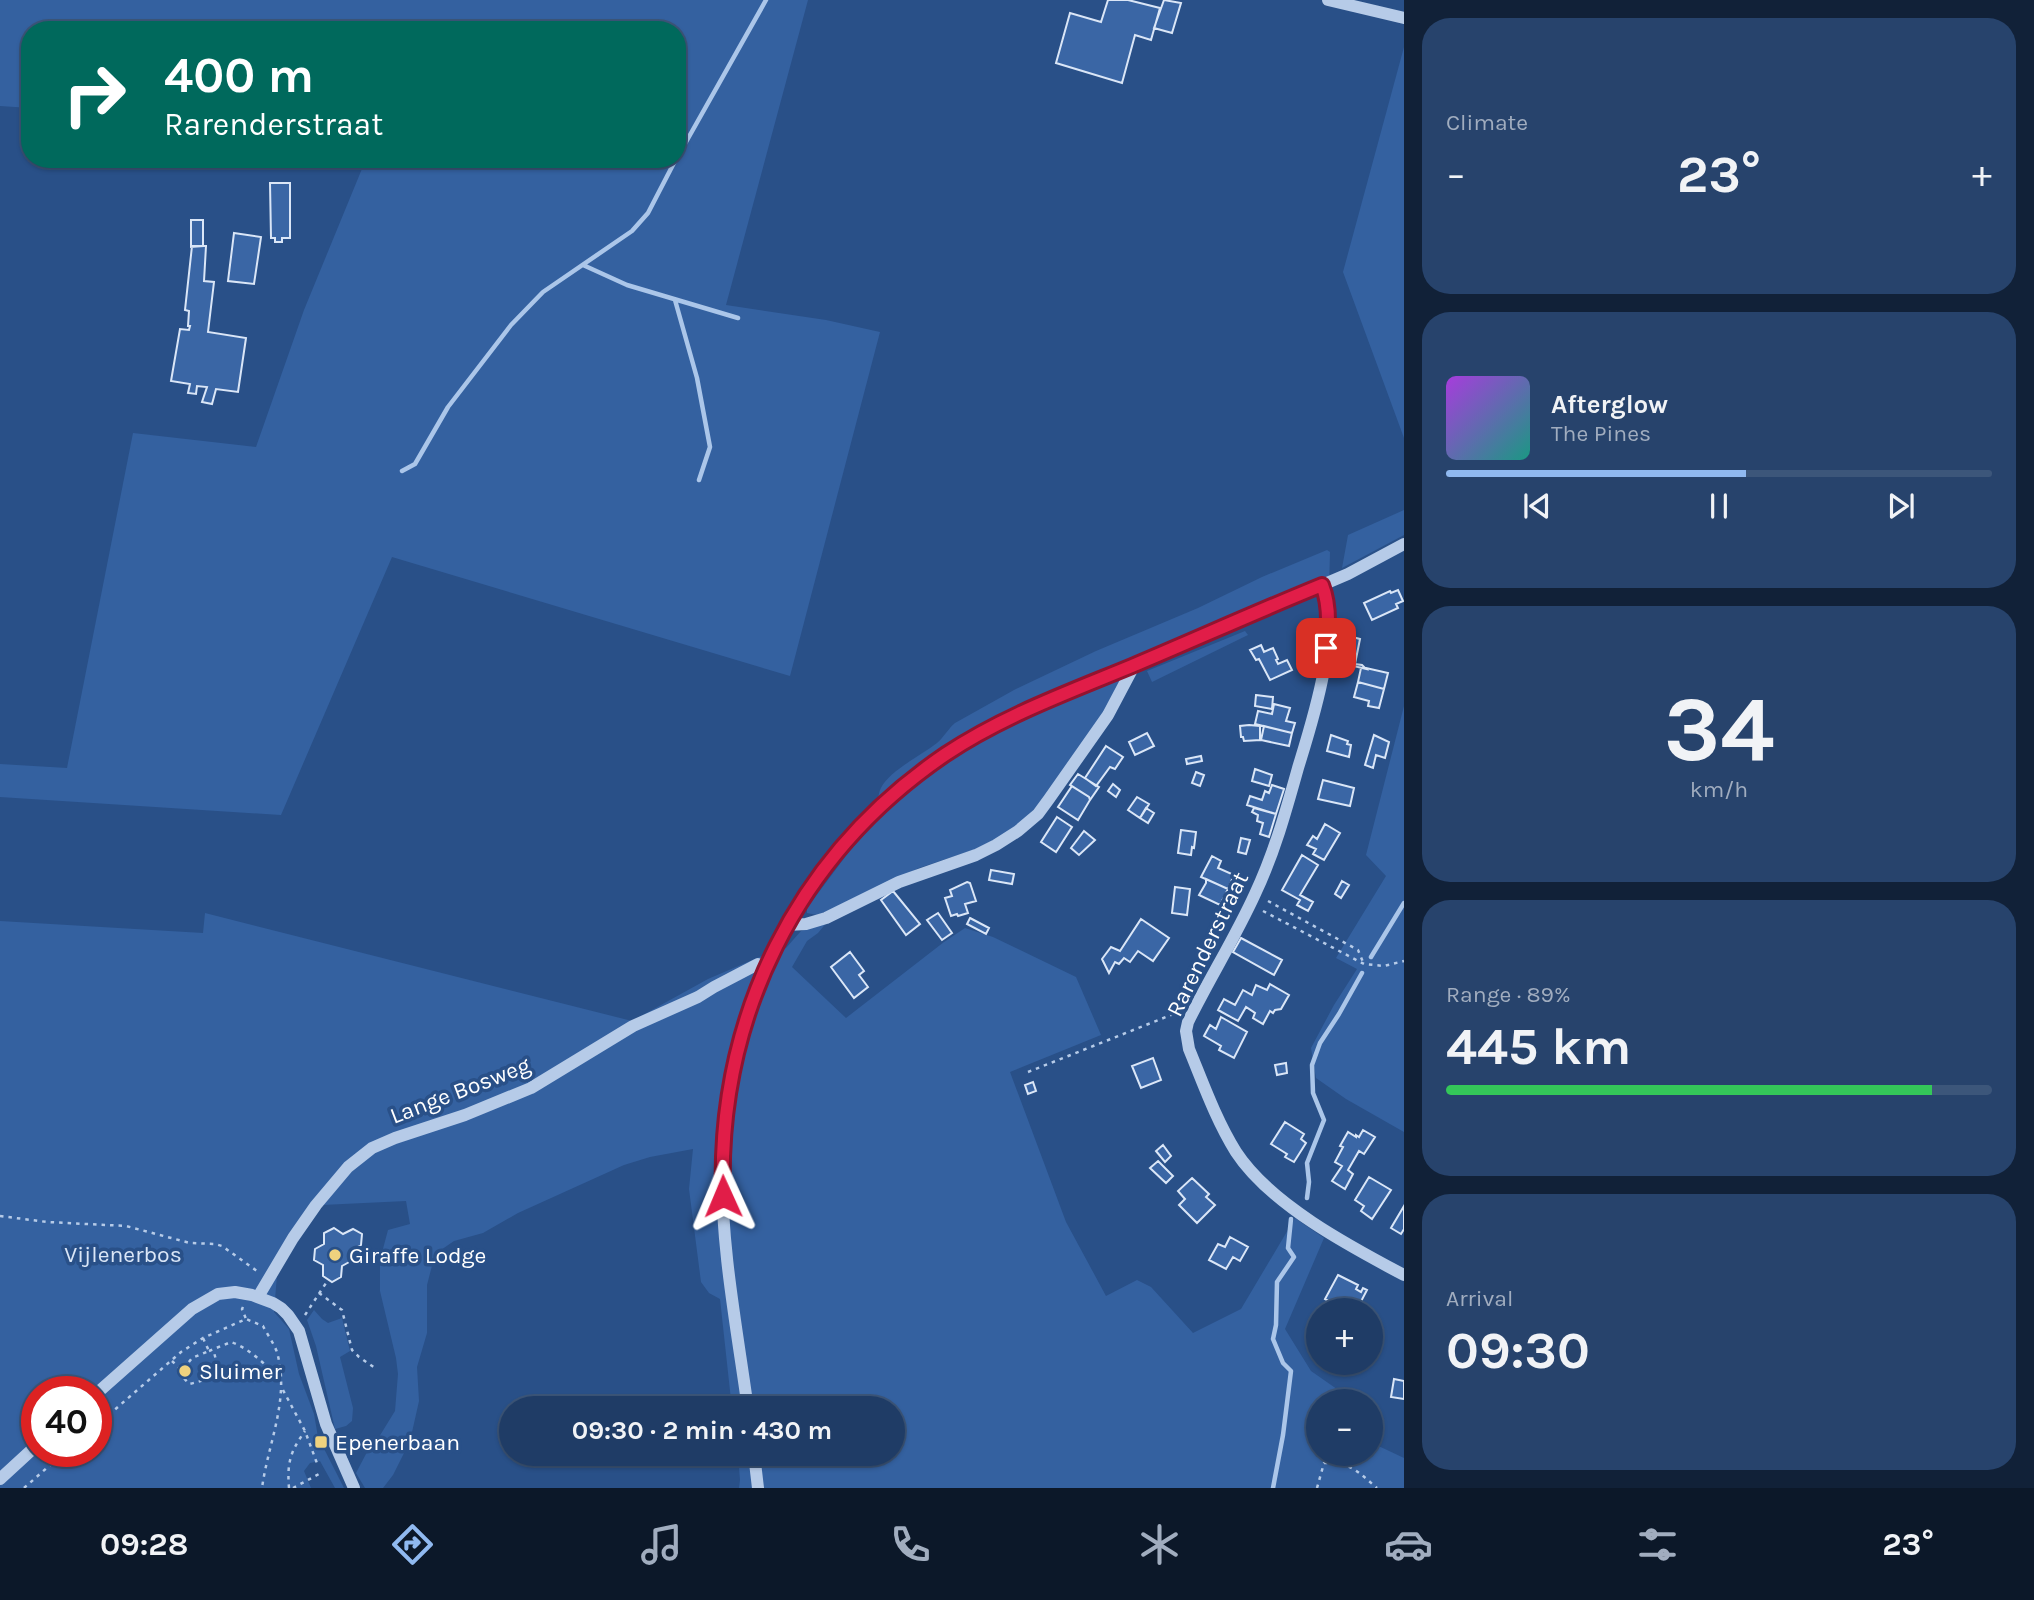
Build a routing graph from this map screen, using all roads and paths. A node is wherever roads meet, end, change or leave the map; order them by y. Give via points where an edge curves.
1 (1328, 0) edge
2 (1404, 18) edge
3 (1404, 544) edge
4 (1322, 585) junction
5 (1135, 664) junction
6 (1253, 899) junction
7 (787, 925) junction
8 (1404, 961) edge
9 (1364, 964) junction
10 (766, 967) junction
11 (1196, 1006) junction
12 (1028, 1072) dead end
13 (0, 1216) edge
14 (1404, 1275) edge
15 (268, 1279) junction
16 (328, 1280) dead end
17 (319, 1293) junction
18 (258, 1297) junction
19 (296, 1325) junction
20 (203, 1338) junction
21 (214, 1350) junction
22 (209, 1351) junction
23 (172, 1360) junction
24 (375, 1368) dead end
25 (182, 1371) junction
26 (112, 1380) edge
27 (280, 1380) junction
28 (282, 1388) junction
29 (746, 1396) edge
30 (112, 1412) edge
31 (305, 1431) junction
32 (21, 1460) edge
33 (318, 1466) dead end
34 (755, 1466) edge
35 (48, 1467) edge
36 (319, 1474) dead end
37 (0, 1479) edge
38 (24, 1488) edge
39 (262, 1488) edge
40 (291, 1488) edge
41 (354, 1488) edge
42 (758, 1488) edge
43 (1317, 1488) edge
44 (1377, 1488) edge

1 - 2 street
3 - 4 street
4 - 5 street
4 - 6 street, Rarenderstraat via 1328,630 1318,696 1280,830
5 - 7 street via 1001,722 924,770 844,843
5 - 7 street via 1108,715 1063,780 1038,814 1018,831 976,855 899,881 826,918
6 - 9 path
6 - 9 path via 1352,946
6 - 11 street, Rarenderstraat
7 - 10 street
8 - 9 path
10 - 15 street, Lange Bosweg via 758,964 633,1026 530,1088 372,1148 348,1167 316,1205
10 - 29 street via 737,1054 722,1166 727,1249
11 - 12 path
11 - 14 street, Rarenderstraat via 1186,1031 1189,1049 1223,1129 1248,1169 1295,1211
13 - 15 path via 126,1226 215,1244
15 - 18 street, Lange Bosweg
16 - 17 path
17 - 19 path
17 - 24 path via 342,1310 352,1350
18 - 19 street via 281,1308
18 - 26 street via 218,1294 204,1301
19 - 41 street via 326,1424
20 - 22 path
20 - 23 path
20 - 27 path via 246,1319 263,1326 278,1354
21 - 22 path
21 - 25 path via 217,1369 210,1378 189,1384
21 - 27 path via 231,1342 240,1345
22 - 25 path via 192,1358
23 - 25 path
23 - 30 path
27 - 28 path
28 - 31 path
28 - 39 path
31 - 33 path
31 - 40 path via 293,1449 288,1469
32 - 37 street
34 - 42 street
35 - 38 path
36 - 40 path
43 - 44 path via 1324,1463 1334,1463 1351,1465

